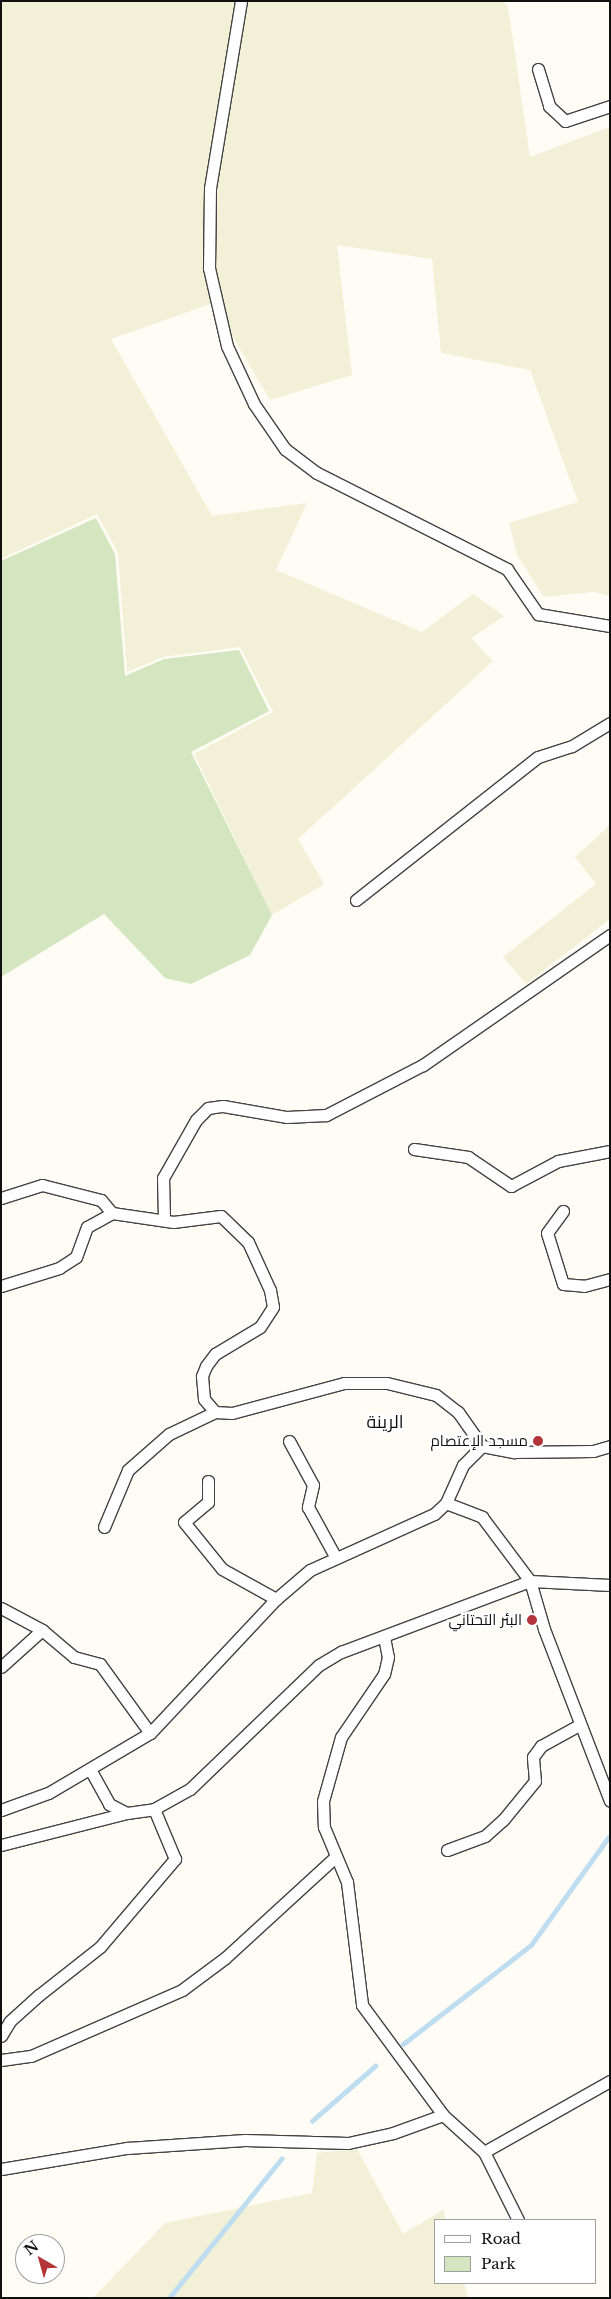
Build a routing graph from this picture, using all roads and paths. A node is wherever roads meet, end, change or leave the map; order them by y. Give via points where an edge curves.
1 (241, 1) edge
2 (538, 69) dead end
3 (610, 106) edge
4 (610, 626) edge
5 (610, 723) edge
6 (356, 900) dead end
7 (610, 935) edge
8 (414, 1149) dead end
9 (610, 1151) edge
10 (1, 1198) edge
11 (563, 1211) dead end
12 (112, 1213) junction
13 (164, 1218) junction
14 (610, 1279) edge
15 (1, 1286) edge
16 (215, 1412) junction
17 (289, 1441) dead end
18 (482, 1446) junction
19 (610, 1446) edge
20 (208, 1481) dead end
21 (446, 1503) junction
22 (104, 1527) dead end
23 (336, 1558) junction
24 (530, 1581) junction
25 (610, 1585) edge
26 (276, 1599) junction
27 (1, 1608) edge
28 (42, 1630) junction
29 (384, 1637) junction
30 (1, 1667) edge
31 (578, 1725) junction
32 (150, 1732) junction
33 (91, 1770) junction
34 (610, 1801) edge
35 (154, 1809) junction
36 (1, 1810) edge
37 (128, 1812) junction
38 (1, 1845) edge
39 (447, 1850) dead end
40 (334, 1858) junction
41 (1, 2036) edge
42 (1, 2060) edge
43 (610, 2081) edge
44 (443, 2115) junction
45 (484, 2152) junction
46 (1, 2169) edge
47 (518, 2219) edge

1 - 4 street via 210,188 209,268 227,346 254,404 285,449 317,474 507,569 538,614
2 - 3 street via 549,106 565,121
5 - 6 street via 572,746 538,757
7 - 13 street via 423,1065 326,1115 288,1117 223,1106 208,1108 196,1120 164,1178
8 - 9 street via 468,1157 511,1186 558,1161
10 - 12 street via 42,1185 101,1200
11 - 14 street via 547,1233 563,1284 584,1286
12 - 13 street
12 - 15 street via 87,1227 76,1257 59,1268
13 - 16 street via 173,1222 222,1216 248,1242 270,1290 268,1320 216,1354 206,1366 202,1392
16 - 18 street via 232,1413 344,1383 387,1383 436,1395 458,1412
16 - 22 street via 169,1434 128,1470
17 - 23 street via 313,1485 308,1507
18 - 19 street via 514,1452 593,1451
18 - 21 street via 463,1465
20 - 26 street via 208,1502 184,1522 222,1569
21 - 23 street via 417,1526
21 - 24 street via 482,1518
23 - 26 street via 310,1570
24 - 25 street
24 - 29 street
24 - 31 street
26 - 32 street
27 - 28 street
28 - 30 street
28 - 32 street via 74,1657 100,1664
29 - 35 street via 341,1652 319,1665 190,1789
29 - 40 street via 388,1657 384,1674 341,1736 323,1801 324,1827
31 - 34 street
31 - 39 street via 541,1746 533,1757 535,1780 503,1820 485,1836
32 - 33 street
33 - 36 street
33 - 37 street via 109,1804
35 - 37 street
35 - 41 street via 175,1859 100,1947 24,2008
37 - 38 street
40 - 42 street via 225,1958 182,1990 31,2056
40 - 44 street via 347,1882 362,2005
43 - 45 street
44 - 45 street
44 - 46 street via 393,2134 348,2142 244,2140 126,2148
45 - 47 street

